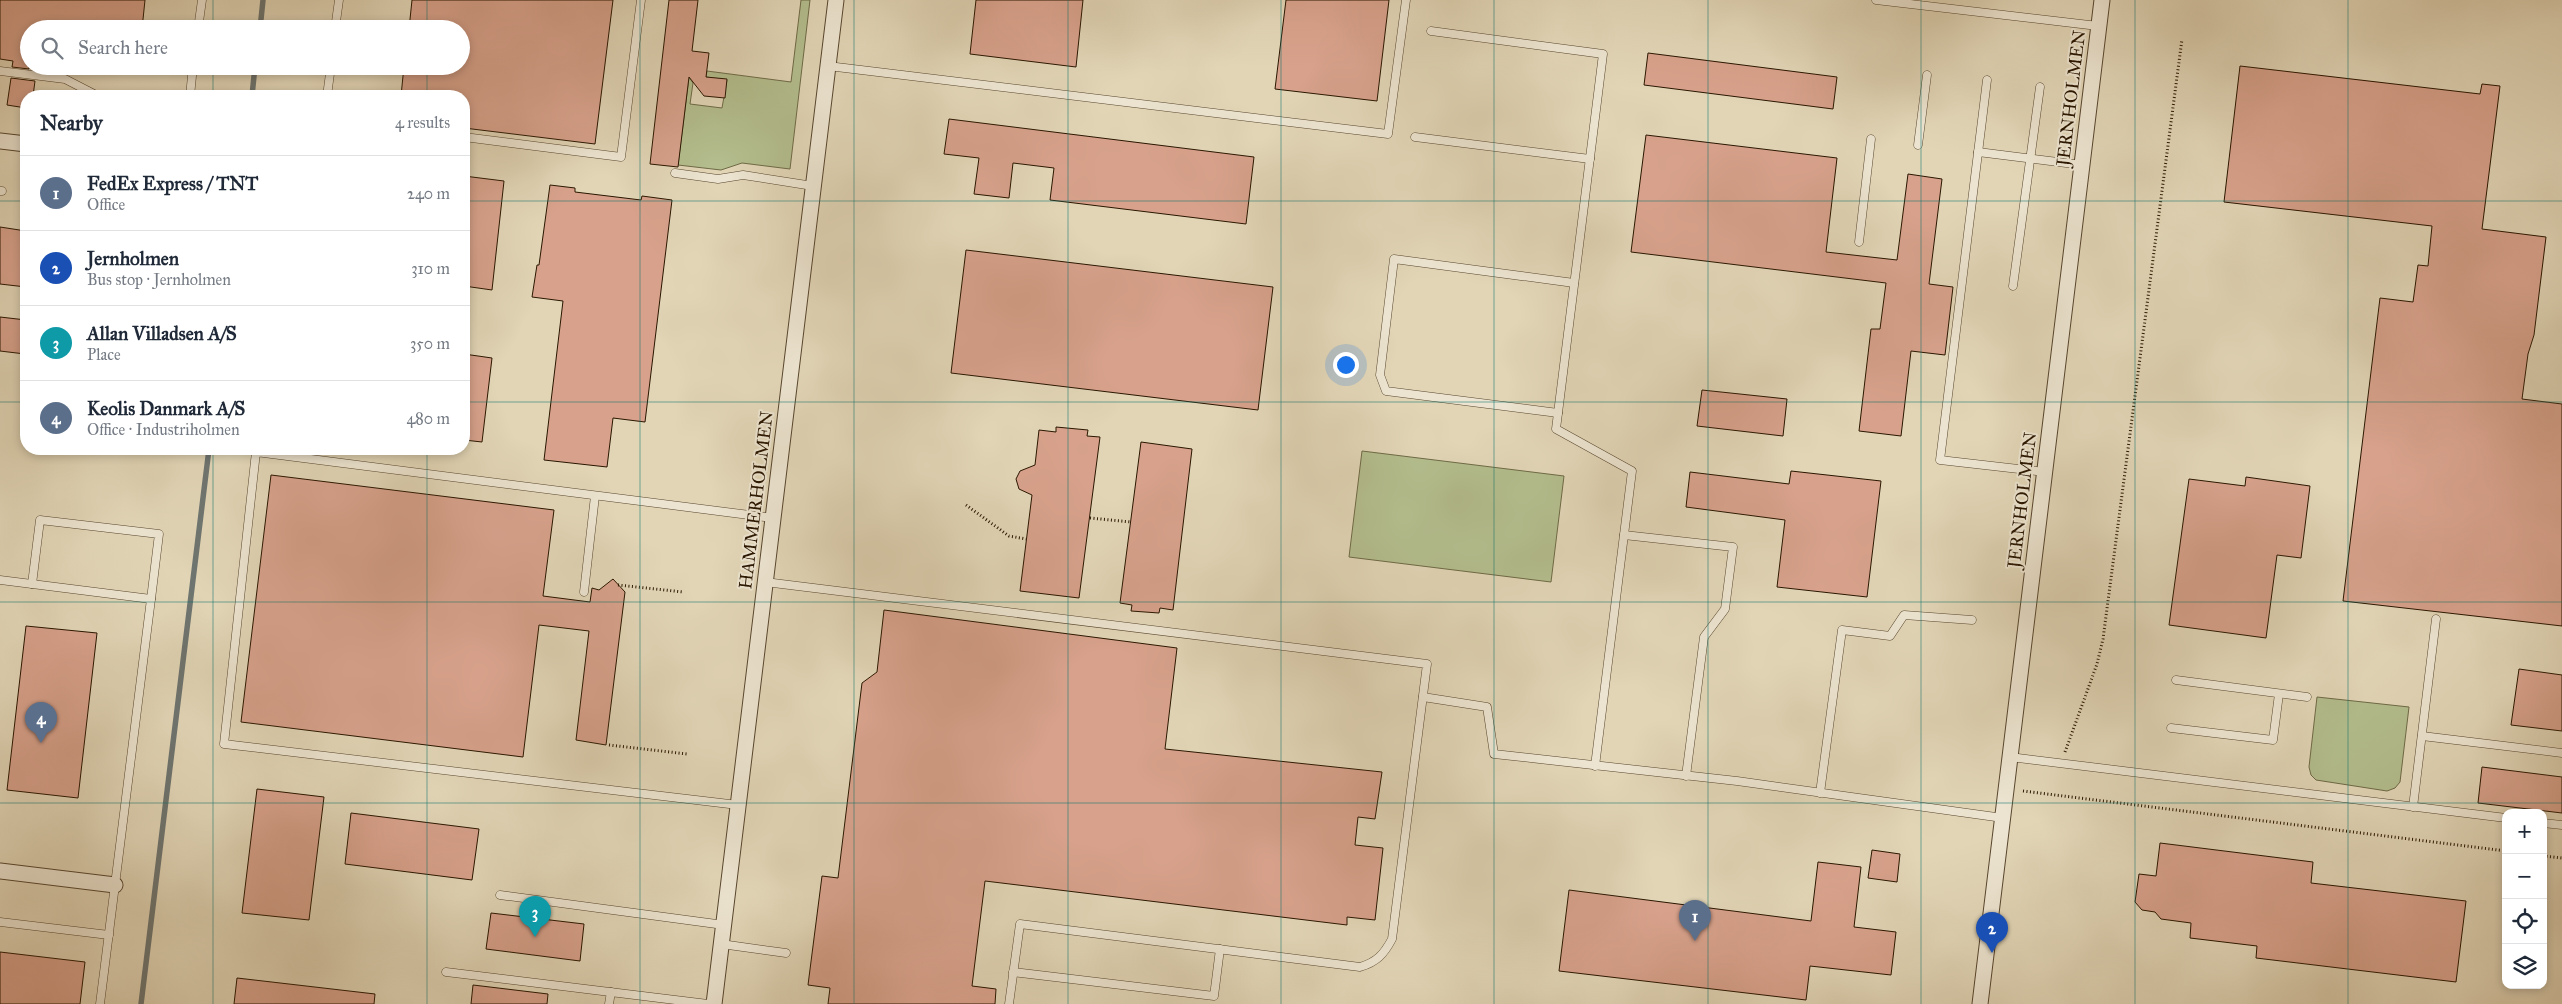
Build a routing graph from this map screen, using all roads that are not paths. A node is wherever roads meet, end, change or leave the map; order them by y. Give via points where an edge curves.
1 (202, 0) edge
2 (339, 0) edge
3 (641, 0) edge
4 (836, 0) edge
5 (1406, 0) edge
6 (1876, 0) edge
7 (2102, 0) edge
8 (199, 20) edge
9 (336, 20) edge
10 (2098, 26) junction
11 (1431, 31) dead end
12 (828, 66) junction
13 (0, 71) edge
14 (20, 73) edge
15 (38, 75) edge
16 (192, 75) edge
17 (330, 75) edge
18 (1927, 75) dead end
19 (1987, 80) dead end
20 (2040, 87) dead end
21 (87, 90) edge
22 (191, 90) edge
23 (328, 90) edge
24 (1415, 137) dead end
25 (470, 138) edge
26 (1871, 140) dead end
27 (0, 141) edge
28 (20, 143) edge
29 (1918, 145) dead end
30 (1978, 152) junction
31 (1590, 158) junction
32 (2030, 158) junction
33 (2082, 165) junction
34 (675, 173) dead end
35 (814, 186) junction
36 (1858, 242) dead end
37 (1574, 283) junction
38 (2013, 286) dead end
39 (1558, 413) junction
40 (256, 455) edge
41 (279, 455) edge
42 (2045, 472) junction
43 (596, 496) junction
44 (773, 518) junction
45 (1624, 535) junction
46 (0, 580) edge
47 (765, 582) junction
48 (32, 584) junction
49 (584, 592) dead end
50 (151, 599) junction
51 (2436, 619) dead end
52 (1972, 620) dead end
53 (2176, 680) dead end
54 (2279, 694) junction
55 (1423, 698) junction
56 (2306, 698) dead end
57 (2171, 728) dead end
58 (2422, 736) junction
59 (2562, 753) edge
60 (2010, 756) junction
61 (1595, 766) junction
62 (1686, 776) junction
63 (1820, 792) junction
64 (738, 805) junction
65 (2413, 807) junction
66 (2003, 818) junction
67 (2502, 818) edge
68 (2547, 823) edge
69 (2562, 825) edge
70 (0, 871) edge
71 (115, 885) junction
72 (500, 895) dead end
73 (0, 922) edge
74 (724, 925) junction
75 (109, 935) junction
76 (721, 944) junction
77 (1220, 949) junction
78 (786, 953) dead end
79 (446, 972) dead end
80 (1013, 972) junction
81 (611, 992) junction
82 (100, 1004) edge
83 (609, 1004) edge
84 (708, 1004) edge
85 (714, 1004) edge
86 (1009, 1004) edge
87 (1980, 1004) edge

1 - 8 lane
2 - 9 lane
3 - 25 lane via 621,157
4 - 12 street, HAMMERHOLMEN
5 - 12 lane via 1388,134
6 - 10 lane
7 - 10 street, JERNHOLMEN
10 - 33 street, JERNHOLMEN
11 - 31 lane via 1603,54
12 - 35 street, HAMMERHOLMEN
13 - 14 lane
15 - 21 lane via 66,78
16 - 22 lane
17 - 23 lane
18 - 29 lane
19 - 30 lane
20 - 32 lane
24 - 31 lane
26 - 36 lane
27 - 28 street
30 - 32 lane
30 - 42 lane via 1940,460
31 - 37 lane
32 - 33 lane
32 - 38 lane
33 - 42 street, JERNHOLMEN
34 - 35 lane via 718,178 743,175
35 - 44 street, HAMMERHOLMEN
37 - 39 lane
37 - 39 lane via 1394,259 1390,290 1380,375 1386,391
39 - 45 lane via 1556,429 1632,471
40 - 64 lane via 224,744
41 - 43 lane
42 - 60 street, JERNHOLMEN
43 - 44 lane
43 - 49 lane
44 - 47 street, HAMMERHOLMEN
45 - 61 lane
45 - 62 lane via 1732,547 1726,609 1704,637
46 - 48 lane
47 - 55 lane via 1427,664
47 - 64 street, HAMMERHOLMEN
48 - 50 lane
48 - 50 lane via 40,520 159,534
50 - 71 lane
51 - 58 lane
52 - 63 lane via 1904,615 1890,636 1842,630
53 - 54 lane
54 - 56 lane
54 - 57 lane via 2273,740
55 - 61 lane via 1487,707 1494,754
55 - 77 lane via 1392,939 1385,952 1373,963 1360,967
58 - 59 lane
58 - 65 lane
60 - 65 lane
60 - 66 street, JERNHOLMEN
61 - 62 lane
62 - 63 lane
63 - 66 lane
64 - 74 street, HAMMERHOLMEN
65 - 67 lane
66 - 87 street, JERNHOLMEN
68 - 69 lane
70 - 71 street
71 - 75 lane
72 - 74 lane
73 - 75 lane
74 - 76 street, HAMMERHOLMEN
75 - 82 lane
76 - 78 lane
76 - 85 street, HAMMERHOLMEN
77 - 80 lane via 1214,996
77 - 80 lane via 1020,924
79 - 81 lane
80 - 86 lane
81 - 83 lane
81 - 84 lane

